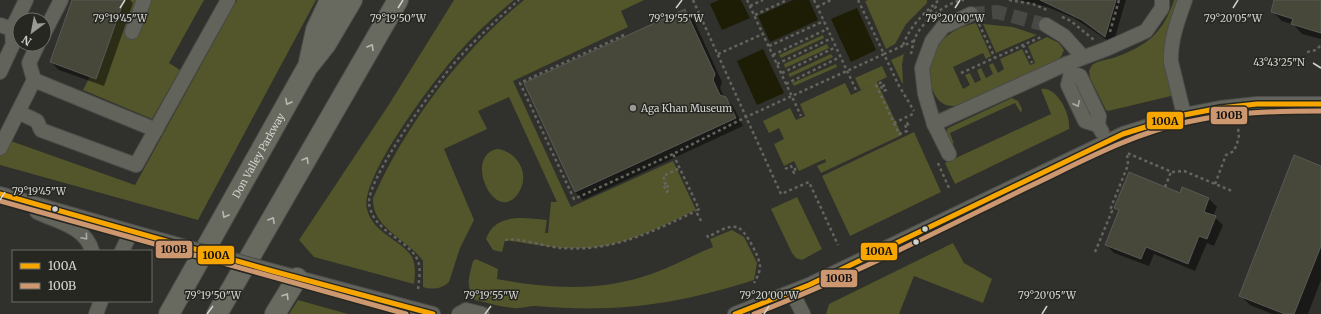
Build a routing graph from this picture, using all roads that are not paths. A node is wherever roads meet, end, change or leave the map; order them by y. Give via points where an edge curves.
1 (26, 0) edge
2 (61, 0) edge
3 (144, 0) edge
4 (228, 0) edge
5 (330, 0) edge
6 (352, 0) edge
7 (414, 0) edge
8 (1162, 0) edge
9 (1185, 0) edge
10 (394, 8) edge
11 (52, 17) edge
12 (974, 17) tunnel mouth
13 (6, 27) edge
14 (1051, 28) tunnel mouth
15 (132, 32) dead end
16 (34, 52) edge
17 (1083, 57) junction
18 (307, 68) junction
19 (1068, 68) junction
20 (0, 72) edge
21 (34, 80) junction
22 (1321, 104) edge
23 (18, 112) junction
24 (1184, 115) junction
25 (934, 124) junction
26 (156, 130) junction
27 (1106, 141) junction
28 (0, 148) edge
29 (949, 154) dead end
30 (0, 195) edge
31 (135, 233) junction
32 (92, 250) edge
33 (123, 250) edge
34 (297, 278) junction
35 (792, 292) junction
36 (94, 302) edge
37 (101, 302) edge
38 (92, 314) edge
39 (96, 314) edge
40 (169, 314) edge
41 (218, 314) edge
42 (275, 314) edge
43 (433, 314) edge
44 (459, 314) edge
45 (482, 314) edge
46 (735, 314) edge
47 (803, 314) edge

1 - 13 street
2 - 11 street
3 - 15 street
4 - 26 street
5 - 18 highway via 316,30
6 - 18 highway, Don Valley Parkway via 326,44
7 - 10 highway
8 - 17 street via 1162,8 1146,31
9 - 24 street via 1170,55
41 -> 10 highway
12 - 25 street via 943,27 932,41 922,68 925,94
13 - 20 street via 13,44
14 - 17 street via 1064,36
16 - 21 street via 29,63
17 - 19 street
18 -> 40 highway, Don Valley Parkway
19 - 25 street
19 - 27 street via 1068,85 1085,121 1098,125
21 - 23 street
21 - 26 street
22 - 24 street via 1257,104
23 - 26 street via 37,121 41,130 136,165
23 - 28 street
24 - 27 street
25 - 29 street
27 - 35 street
30 - 31 street
30 -> 32 street via 81,232 90,242
31 - 33 street
31 - 34 street, bridge
42 -> 34 highway
34 - 43 street
35 - 46 street
35 - 47 street
36 - 38 street
37 - 39 street
44 - 45 street via 466,310

